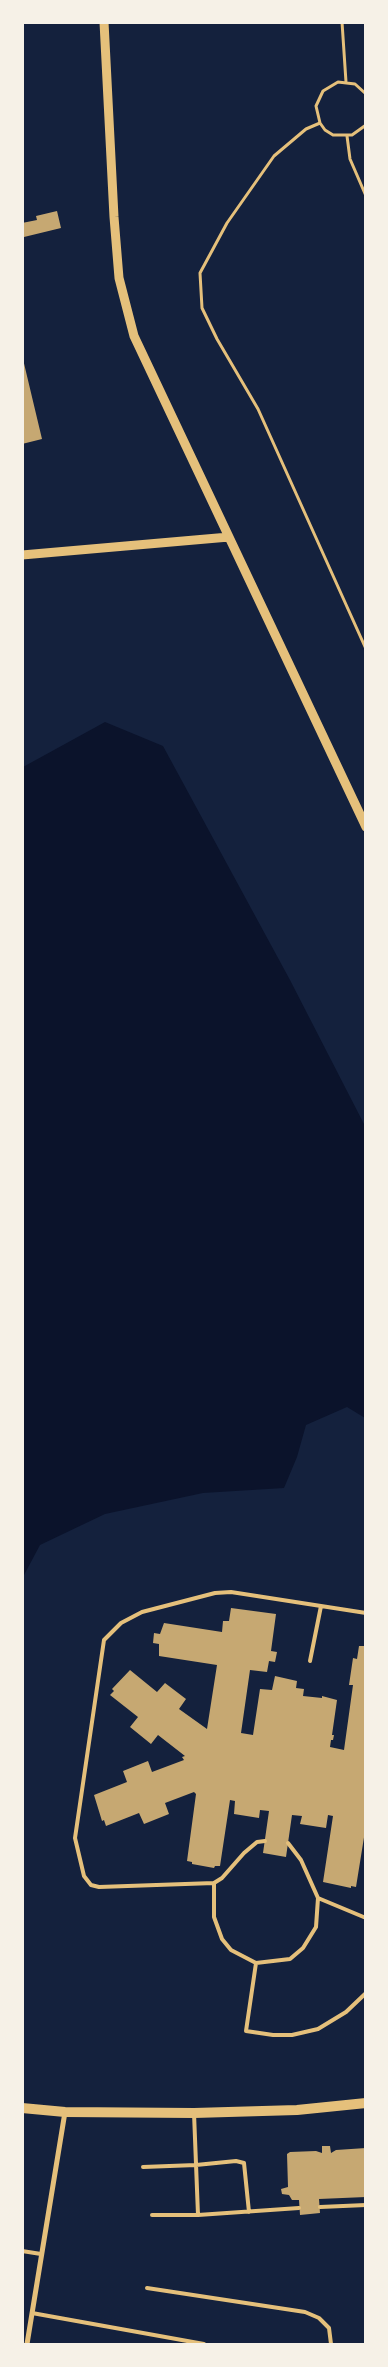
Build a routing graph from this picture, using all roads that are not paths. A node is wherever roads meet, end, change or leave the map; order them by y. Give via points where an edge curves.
1 (104, 22) edge
2 (229, 537) junction
3 (22, 554) edge
4 (366, 827) edge
5 (321, 1606) junction
6 (366, 1613) edge
7 (310, 1661) dead end
8 (264, 1840) dead end
9 (288, 1843) dead end
10 (214, 1883) junction
11 (318, 1898) junction
12 (366, 1918) edge
13 (256, 1963) junction
14 (366, 1992) edge
15 (366, 2103) edge
16 (22, 2108) edge
17 (65, 2112) junction
18 (194, 2113) junction
19 (196, 2166) junction
20 (143, 2167) dead end
21 (366, 2205) edge
22 (320, 2207) dead end
23 (299, 2208) dead end
24 (249, 2212) junction
25 (152, 2215) dead end
26 (198, 2215) junction
27 (22, 2251) edge
28 (41, 2254) junction
29 (147, 2288) dead end
30 (32, 2313) junction
31 (27, 2344) edge
32 (204, 2344) edge
33 (331, 2344) edge

1 - 2 street via 119,278 134,336
2 - 3 street
2 - 4 street
5 - 6 lane
5 - 7 lane
5 - 10 lane via 231,1592 214,1593 142,1612 121,1623 104,1640 74,1838 84,1876 91,1885 99,1887
8 - 10 lane via 257,1842
9 - 11 lane via 301,1860
10 - 13 lane via 214,1917 222,1939 230,1950
11 - 12 lane
11 - 13 lane via 316,1927 303,1948 290,1959
13 - 14 lane via 246,2031 292,2035 318,2029 346,2012
15 - 18 main road via 297,2110
16 - 17 main road
17 - 18 main road
17 - 28 street
18 - 19 lane
19 - 20 lane
19 - 24 lane via 244,2163
19 - 26 lane
21 - 22 lane
23 - 24 lane
24 - 26 lane
25 - 26 lane
27 - 28 lane
28 - 30 street
29 - 33 lane via 305,2312 319,2318 329,2328
30 - 31 street
30 - 32 lane

